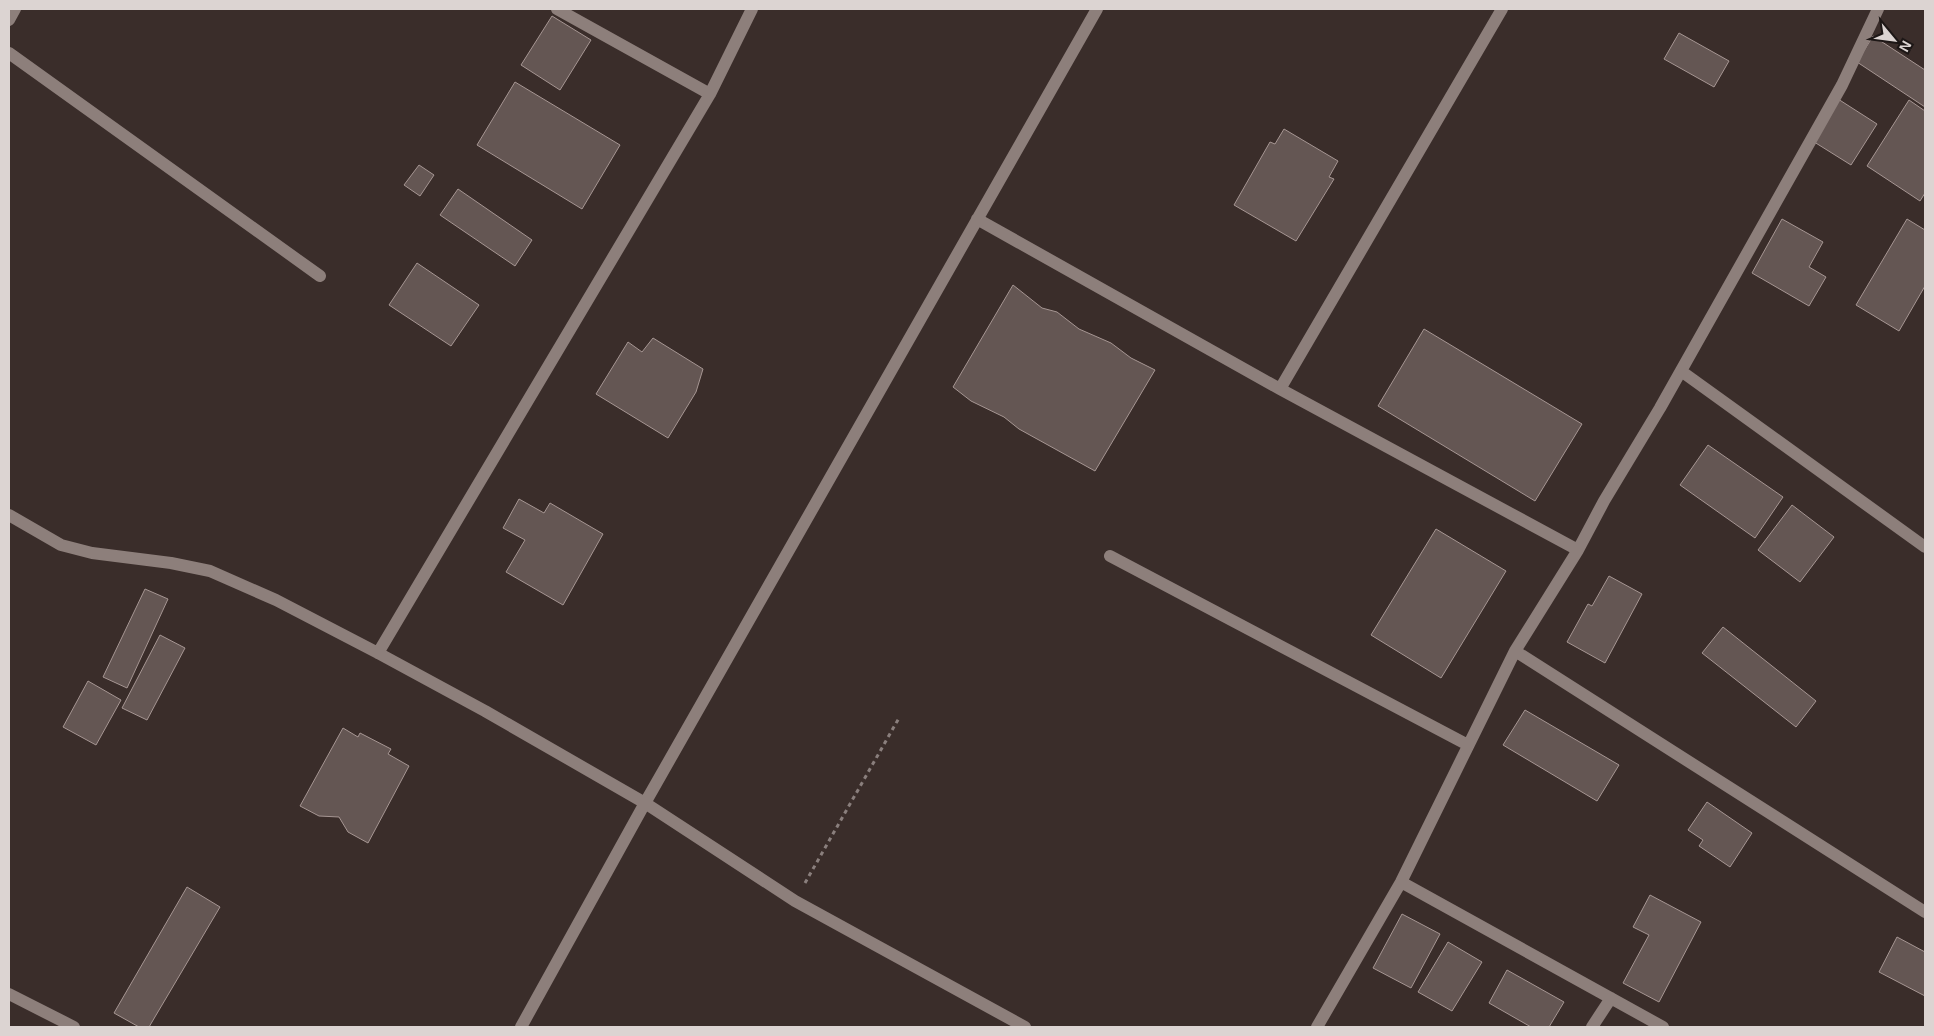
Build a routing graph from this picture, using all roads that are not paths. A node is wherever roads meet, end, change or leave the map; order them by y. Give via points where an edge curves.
1 (15, 9) edge
2 (557, 9) edge
3 (752, 9) edge
4 (1097, 9) edge
5 (1502, 9) edge
6 (1878, 9) edge
7 (9, 20) edge
8 (9, 53) edge
9 (710, 94) junction
10 (977, 219) junction
11 (320, 276) dead end
12 (1681, 371) junction
13 (1280, 389) junction
14 (9, 515) edge
15 (1925, 547) edge
16 (1578, 550) junction
17 (1110, 556) dead end
18 (1515, 651) junction
19 (378, 653) junction
20 (1468, 745) junction
21 (645, 803) junction
22 (1401, 882) junction
23 (1925, 912) edge
24 (9, 994) edge
25 (1611, 998) junction
26 (74, 1027) edge
27 (521, 1027) edge
28 (1024, 1027) edge
29 (1317, 1027) edge
30 (1592, 1027) edge
31 (1664, 1027) edge

1 - 7 street
2 - 9 street
3 - 9 street
4 - 10 street
5 - 13 street
6 - 12 street via 1842,86
8 - 11 street
9 - 19 street
10 - 13 street
10 - 21 street
12 - 15 street
12 - 16 street
13 - 16 street
14 - 19 street via 69,547 210,571 276,600
16 - 18 street
17 - 20 street
18 - 20 street
18 - 23 street
19 - 21 street
20 - 22 street
21 - 27 street
21 - 28 street via 795,901
22 - 25 street
22 - 29 street
24 - 26 street
25 - 30 street
25 - 31 street

